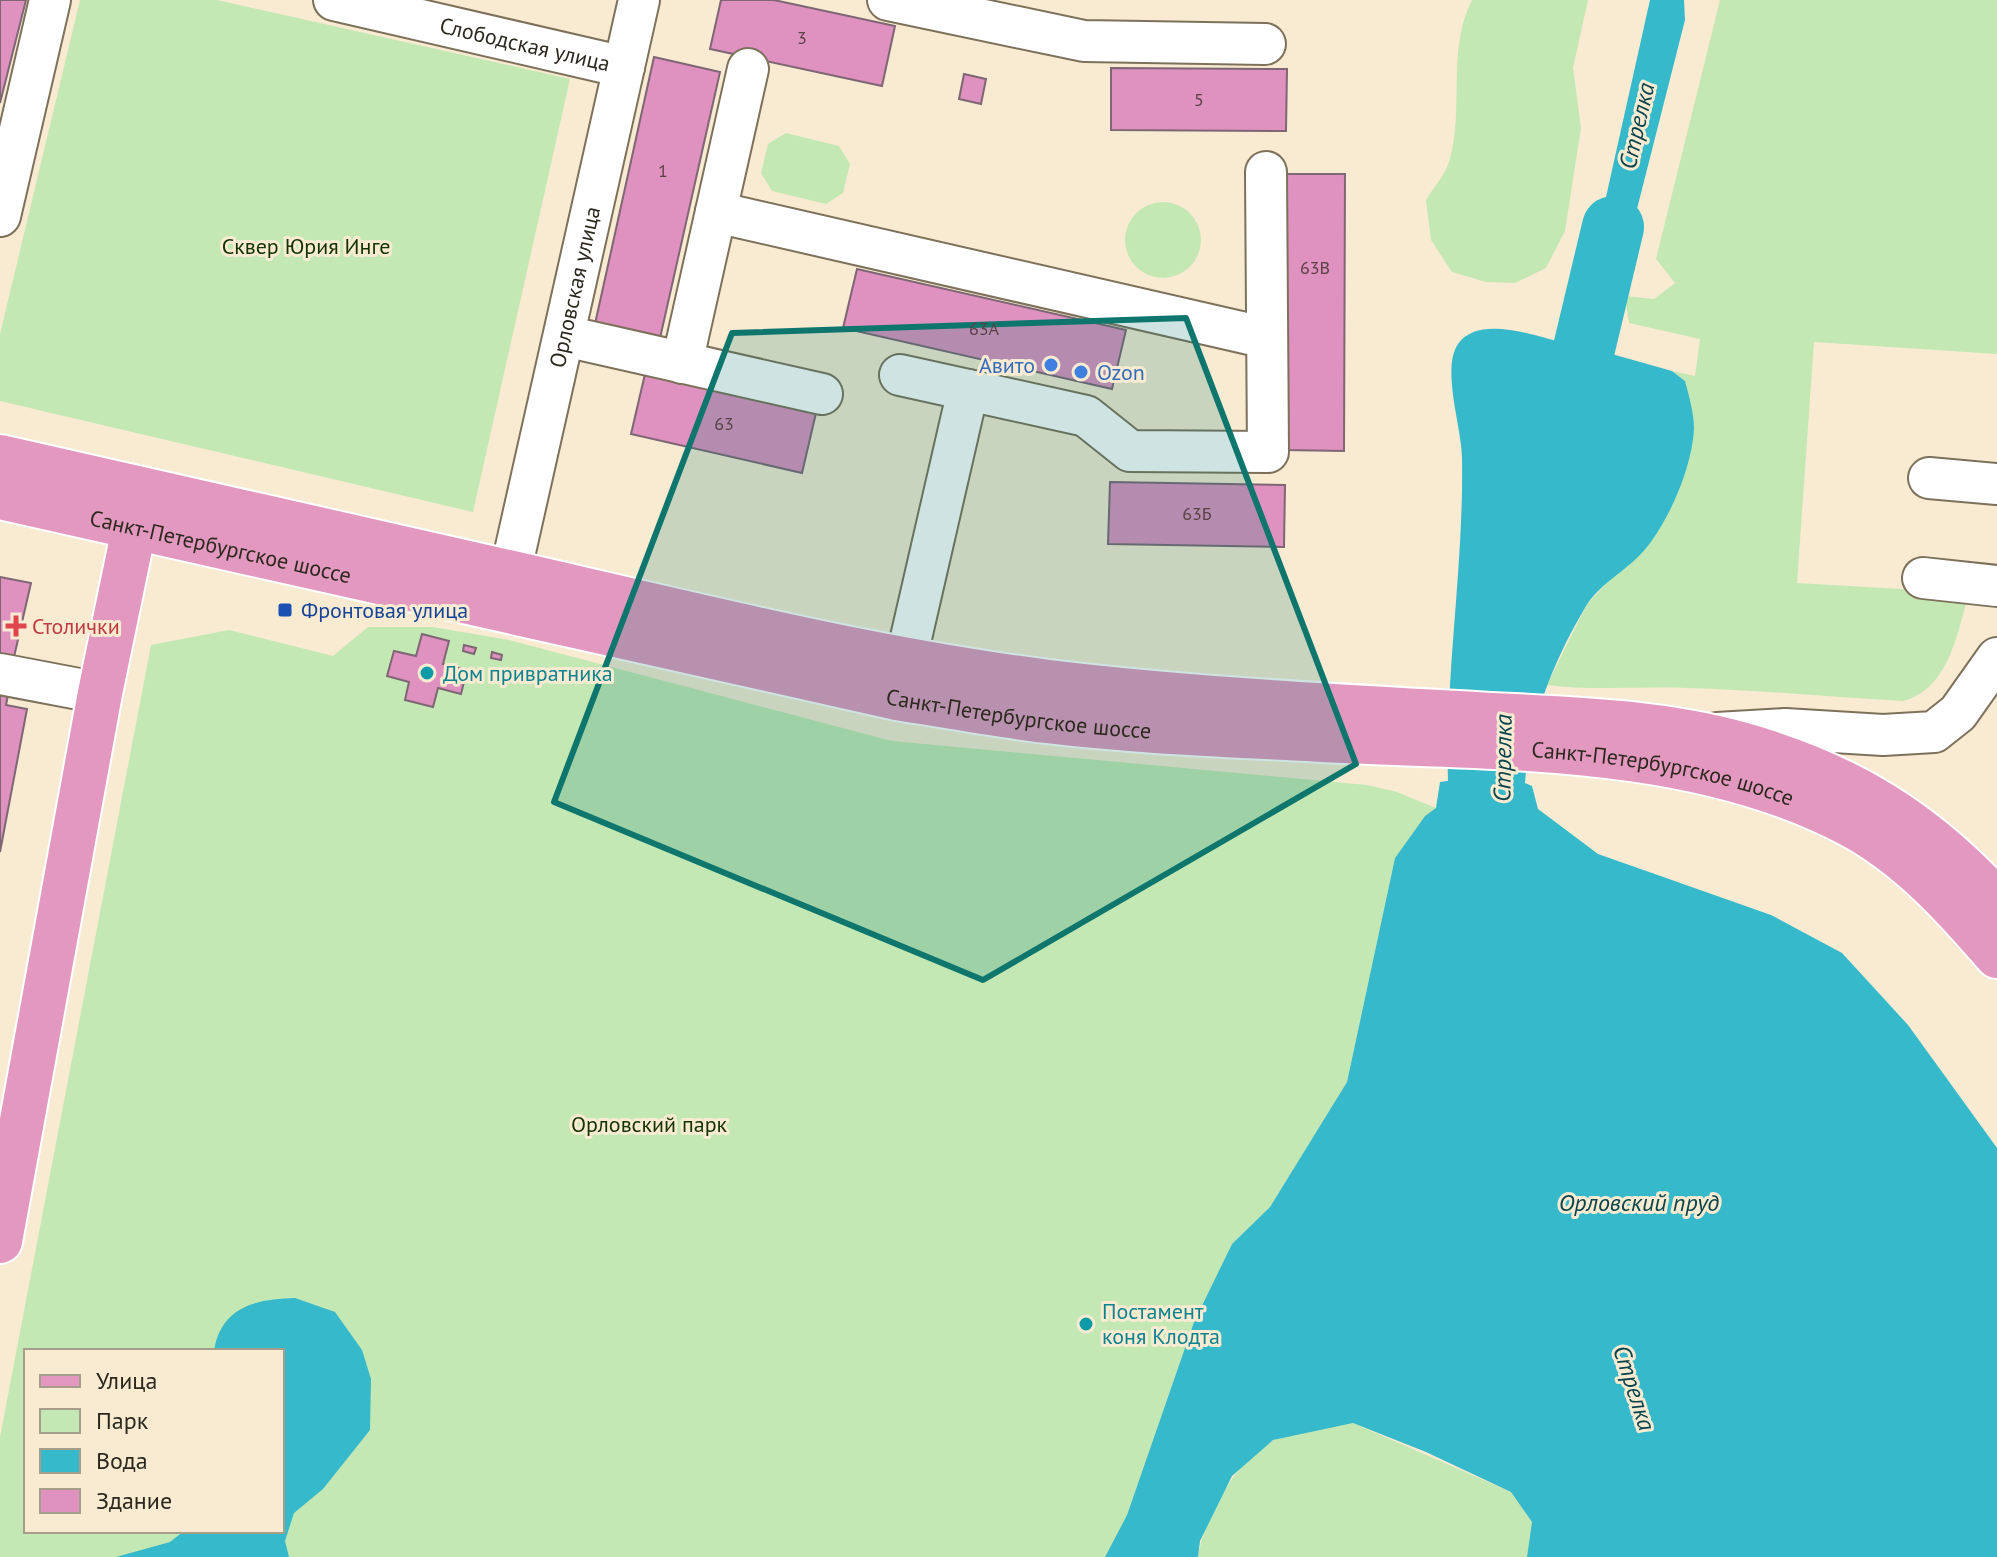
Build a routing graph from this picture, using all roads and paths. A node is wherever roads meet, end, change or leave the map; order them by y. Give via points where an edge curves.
1 (50, 0) edge
2 (334, 0) edge
3 (639, 0) edge
4 (888, 0) edge
5 (1265, 44) dead end
6 (624, 67) junction
7 (748, 69) dead end
8 (1266, 172) dead end
9 (716, 212) junction
10 (0, 216) edge
11 (565, 336) junction
12 (1267, 338) junction
13 (682, 363) junction
14 (900, 375) dead end
15 (968, 390) junction
16 (822, 394) dead end
17 (0, 457) edge
18 (1929, 478) dead end
19 (1997, 484) edge
20 (0, 497) edge
21 (138, 509) junction
22 (1923, 578) dead end
23 (1997, 586) edge
24 (506, 591) junction
25 (1997, 658) edge
26 (0, 674) edge
27 (902, 680) junction
28 (100, 693) junction
29 (1701, 734) junction
30 (1582, 738) junction
31 (1997, 901) edge
32 (1997, 956) edge
33 (0, 1241) edge

1 - 10 street
2 - 6 street, Слободская улица
3 - 6 street, Орловская улица
4 - 5 street via 1084,41
6 - 11 street, Орловская улица
7 - 9 street
8 - 12 street
9 - 12 street
9 - 13 street
11 - 13 street
11 - 24 street, Орловская улица
12 - 15 street via 1268,452 1130,451 1086,416
13 - 16 street
14 - 15 street
15 - 27 street
17 - 21 main road, Санкт-Петербургское шоссе
18 - 19 street
20 - 21 main road, Санкт-Петербургское шоссе
21 - 24 main road, Санкт-Петербургское шоссе
21 - 28 main road
22 - 23 street
24 - 27 main road, Санкт-Петербургское шоссе via 754,630
25 - 29 street via 1958,713 1934,732 1883,735 1785,729
26 - 28 street
27 - 30 main road, Санкт-Петербургское шоссе via 1156,693 1416,728
28 - 33 main road
29 - 30 main road, Санкт-Петербургское шоссе
29 - 31 main road, Санкт-Петербургское шоссе via 1785,757 1847,782 1906,817
30 - 32 main road, Санкт-Петербургское шоссе via 1744,782 1849,824 1926,880

